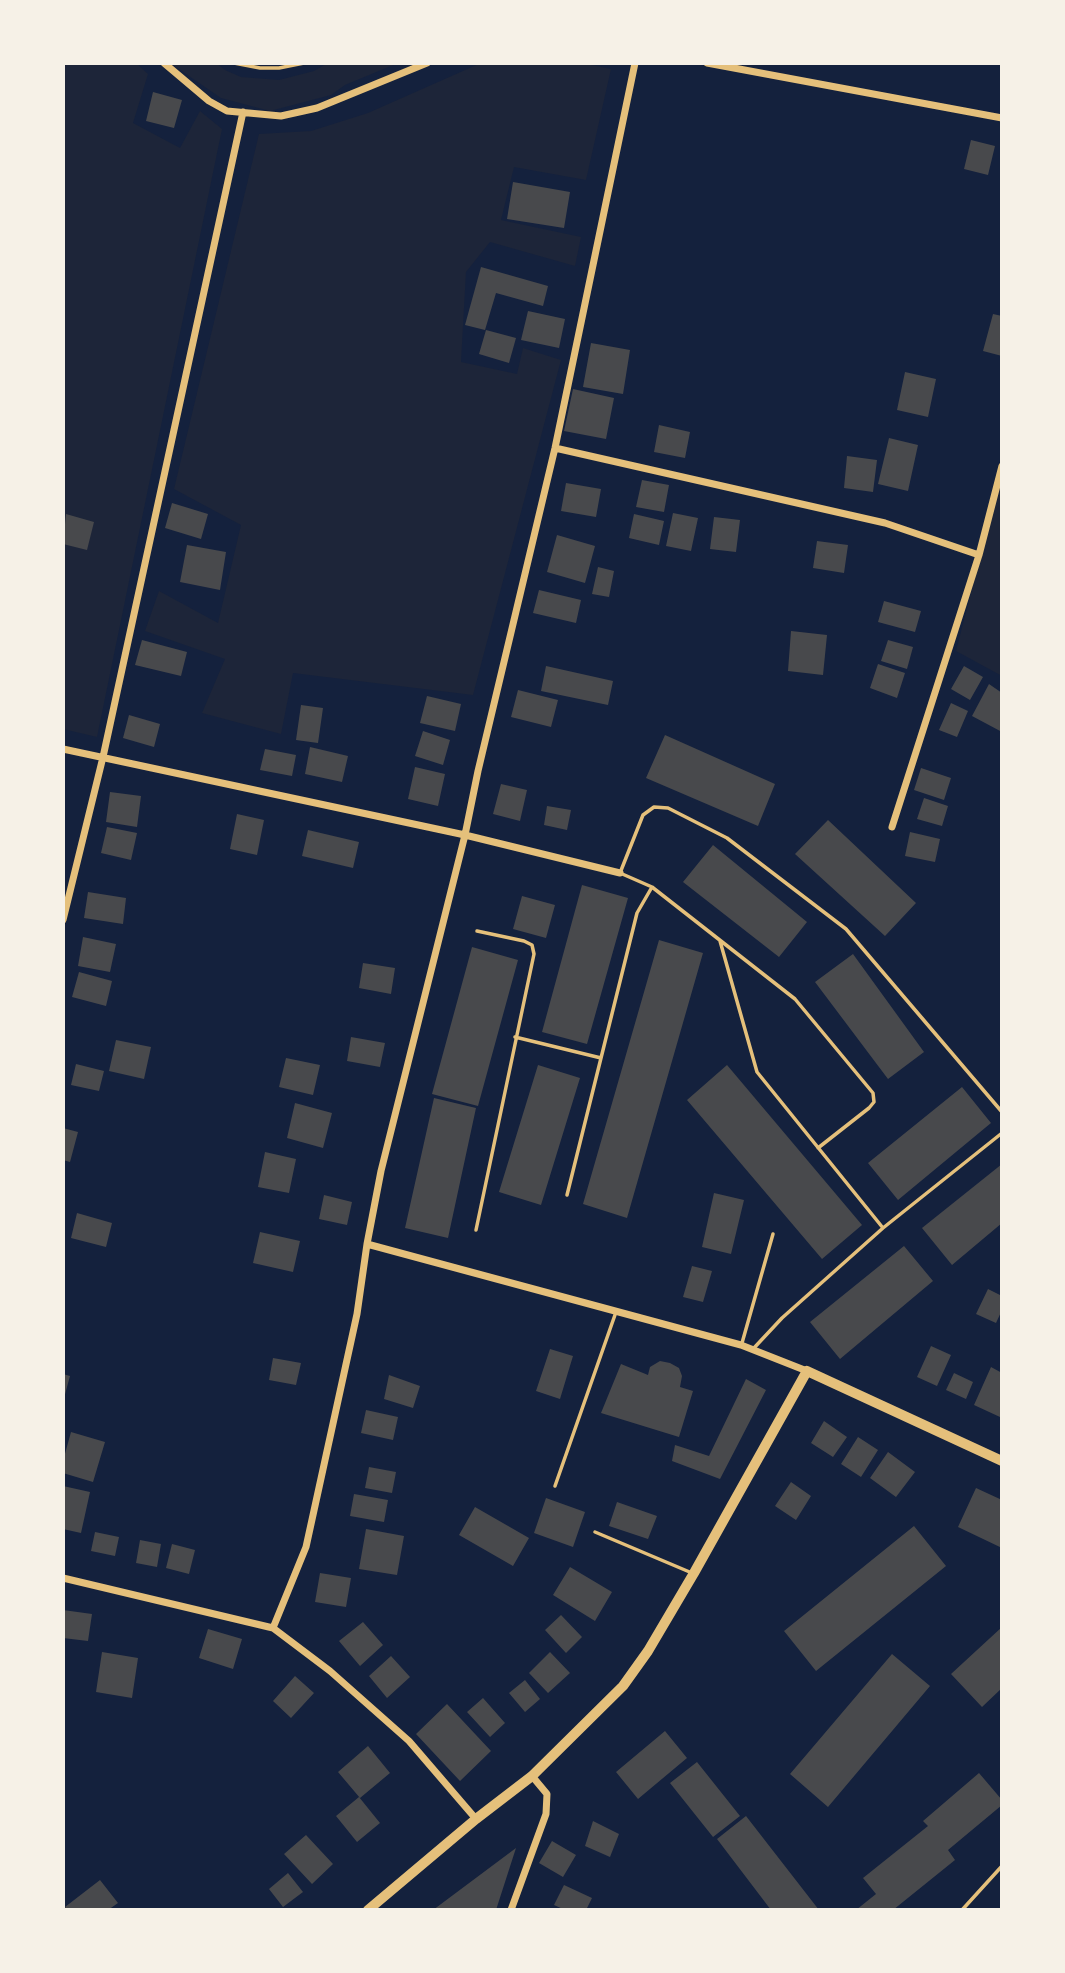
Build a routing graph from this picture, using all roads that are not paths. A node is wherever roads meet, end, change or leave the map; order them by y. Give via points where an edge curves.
1 (164, 63) edge
2 (427, 63) edge
3 (635, 63) edge
4 (707, 63) edge
5 (243, 112) junction
6 (1002, 118) edge
7 (555, 449) junction
8 (1002, 466) edge
9 (979, 555) junction
10 (63, 749) edge
11 (103, 757) junction
12 (892, 827) dead end
13 (465, 835) junction
14 (620, 873) junction
15 (652, 887) junction
16 (66, 891) edge
17 (63, 920) edge
18 (477, 931) dead end
19 (719, 939) junction
20 (516, 1037) junction
21 (601, 1058) junction
22 (1002, 1112) edge
23 (1002, 1133) edge
24 (818, 1148) junction
25 (567, 1195) dead end
26 (883, 1228) junction
27 (476, 1230) dead end
28 (773, 1234) dead end
29 (367, 1244) junction
30 (616, 1312) junction
31 (741, 1345) junction
32 (752, 1350) junction
33 (807, 1371) junction
34 (1002, 1461) edge
35 (555, 1486) dead end
36 (595, 1532) dead end
37 (694, 1573) junction
38 (63, 1578) edge
39 (273, 1628) junction
40 (532, 1776) junction
41 (476, 1819) junction
42 (1002, 1866) edge
43 (368, 1910) edge
44 (512, 1910) edge
45 (962, 1910) edge

1 - 5 street via 209,101 227,111
2 - 5 street via 317,108 281,116
3 - 7 street
4 - 6 street
5 - 11 street
7 - 9 street via 885,523
7 - 13 street
8 - 9 street
9 - 12 street
10 - 11 street
11 - 13 street
11 - 16 street
13 - 14 street
13 - 29 street
14 - 15 lane
14 - 22 lane via 643,815 654,807 668,808 727,838 846,929
15 - 19 lane
15 - 21 lane via 637,913
16 - 17 street
18 - 20 lane via 532,945 534,954
19 - 24 lane via 757,1072
19 - 24 lane via 795,999 873,1093 869,1108
20 - 21 lane
20 - 27 lane
21 - 25 lane
23 - 26 lane
24 - 26 lane
26 - 32 lane
28 - 31 lane
29 - 30 street
29 - 39 street via 357,1314 306,1547
30 - 31 street
30 - 35 lane
31 - 32 street
32 - 33 street
33 - 34 street
33 - 37 street
36 - 37 lane
37 - 40 street via 623,1686
38 - 39 street
39 - 41 street via 409,1741
40 - 41 street
40 - 44 street via 547,1794 546,1814
41 - 43 street
42 - 45 lane

